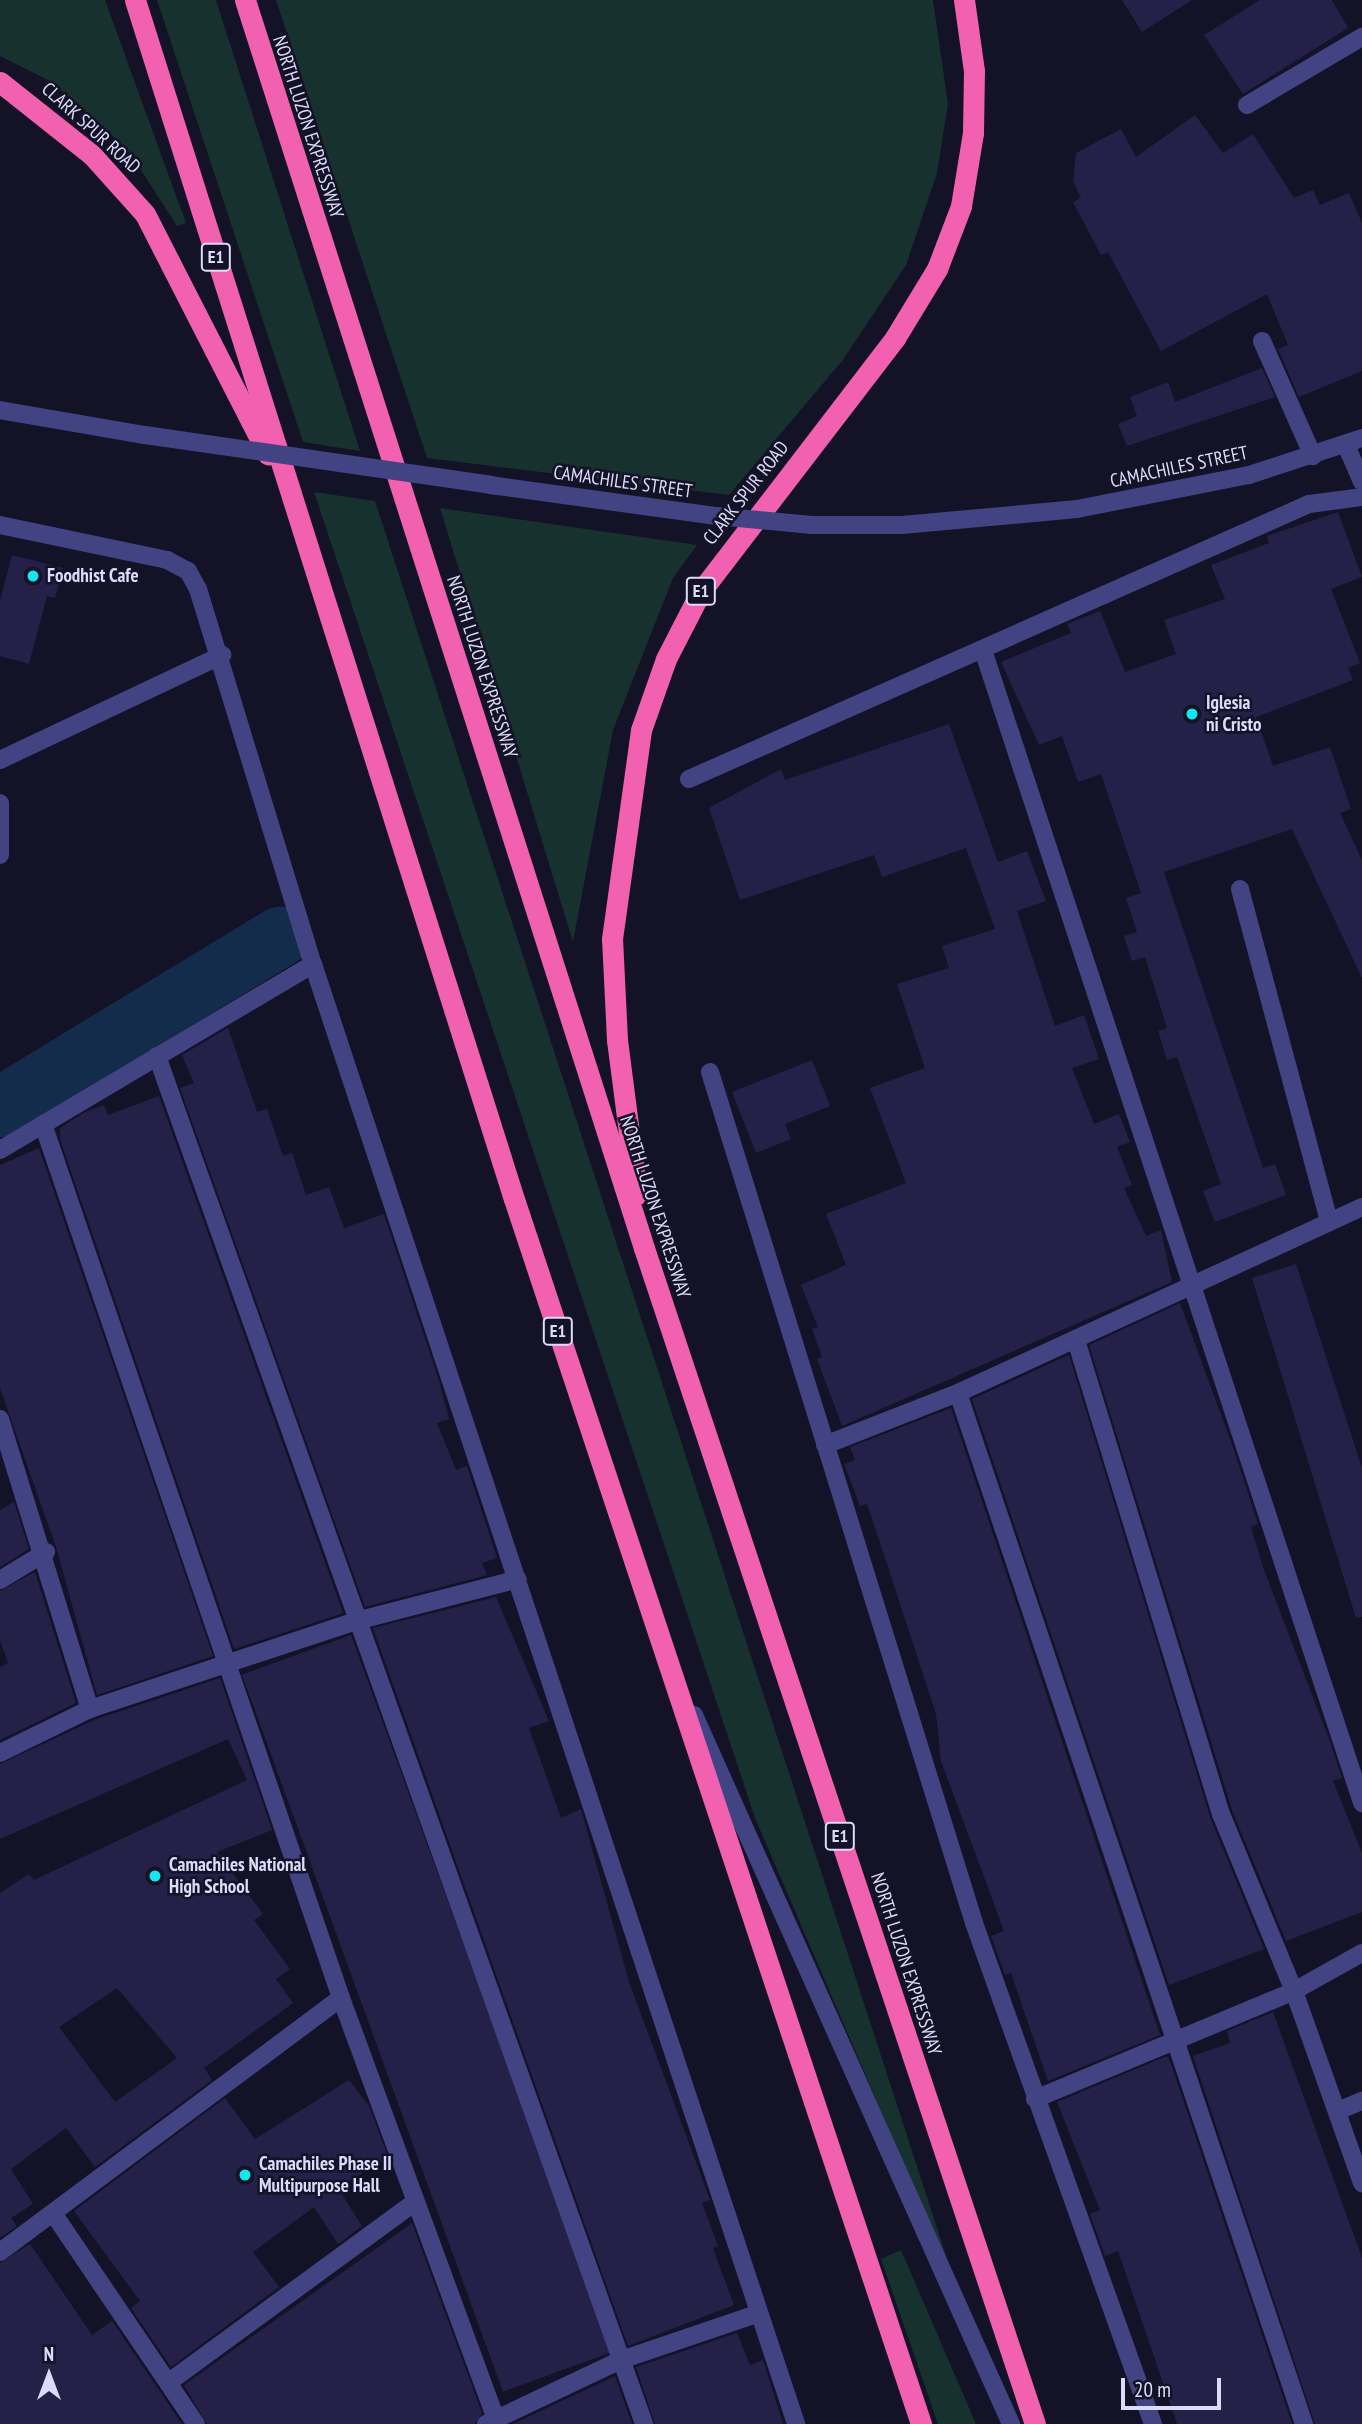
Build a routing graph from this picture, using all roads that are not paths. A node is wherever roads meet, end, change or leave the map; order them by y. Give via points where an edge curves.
1 (135, 0) edge
2 (245, 0) edge
3 (964, 0) edge
4 (1362, 37) edge
5 (0, 82) edge
6 (1247, 106) dead end
7 (1262, 341) dead end
8 (0, 410) edge
9 (1354, 442) edge
10 (1313, 456) junction
11 (1362, 482) edge
12 (1362, 497) edge
13 (298, 514) junction
14 (0, 525) edge
15 (982, 650) junction
16 (222, 655) junction
17 (0, 760) edge
18 (689, 779) dead end
19 (0, 803) edge
20 (0, 855) edge
21 (1240, 889) dead end
22 (313, 964) junction
23 (157, 1056) junction
24 (710, 1072) dead end
25 (43, 1124) junction
26 (0, 1150) edge
27 (1362, 1207) edge
28 (1329, 1222) junction
29 (644, 1248) junction
30 (1193, 1281) junction
31 (1076, 1340) junction
32 (958, 1394) junction
33 (0, 1419) edge
34 (3, 1442) edge
35 (825, 1445) junction
36 (46, 1552) junction
37 (518, 1579) junction
38 (0, 1580) edge
39 (356, 1621) junction
40 (662, 1643) junction
41 (227, 1666) junction
42 (90, 1709) junction
43 (0, 1753) edge
44 (1355, 1764) edge
45 (1362, 1803) edge
46 (1362, 1953) edge
47 (1294, 1991) junction
48 (341, 1998) junction
49 (1172, 2044) junction
50 (1035, 2099) junction
51 (1362, 2101) edge
52 (1338, 2111) junction
53 (1362, 2183) edge
54 (415, 2202) junction
55 (53, 2213) junction
56 (0, 2252) edge
57 (757, 2314) junction
58 (621, 2360) junction
59 (169, 2382) junction
60 (494, 2422) edge
61 (196, 2424) edge
62 (644, 2424) edge
63 (796, 2424) edge
64 (921, 2424) edge
65 (1011, 2424) edge
66 (1035, 2424) edge
67 (1153, 2424) edge
68 (1304, 2424) edge

1 - 13 highway, E1
2 - 29 highway, NORTH LUZON EXPRESSWAY / E1
3 - 29 highway, CLARK SPUR ROAD / E1 via 974,71 973,133 961,206 937,269 895,338 701,591 666,659 641,730 612,939 617,1040
4 - 6 street
5 - 13 highway, CLARK SPUR ROAD / E1 via 92,155 145,214
7 - 10 street
8 - 10 street, CAMACHILES STREET, bridge via 490,485 812,525 902,525 1077,509
9 - 10 street, CAMACHILES STREET
9 - 11 street
12 - 15 street via 1309,504
13 - 40 highway, E1
14 - 16 street via 167,560 188,571
15 - 18 street
15 - 30 street
16 - 17 street
16 - 22 street
19 - 20 street
21 - 28 street
22 - 23 street
22 - 37 street
23 - 25 street
23 - 39 street
24 - 35 street
25 - 26 street
25 - 41 street
27 - 28 street
28 - 30 street
29 - 66 highway, NORTH LUZON EXPRESSWAY / E1
30 - 31 street
30 - 44 street
31 - 32 street
31 - 47 street via 1207,1775
32 - 35 street
32 - 49 street via 1130,1891
33 - 34 street
34 - 36 street
35 - 50 street
36 - 38 street
36 - 42 street
37 - 39 street
37 - 57 street
39 - 41 street
39 - 58 street
40 - 64 highway, E1
40 - 65 street
41 - 42 street
41 - 48 street
42 - 43 street
44 - 45 street
46 - 47 street
47 - 49 street
47 - 52 street
48 - 54 street
48 - 55 street
49 - 50 street
49 - 68 street
50 - 67 street
51 - 52 street
52 - 53 street
54 - 59 street
54 - 60 street
55 - 56 street
55 - 59 street
57 - 58 street
57 - 63 street
58 - 60 street
58 - 62 street
59 - 61 street

